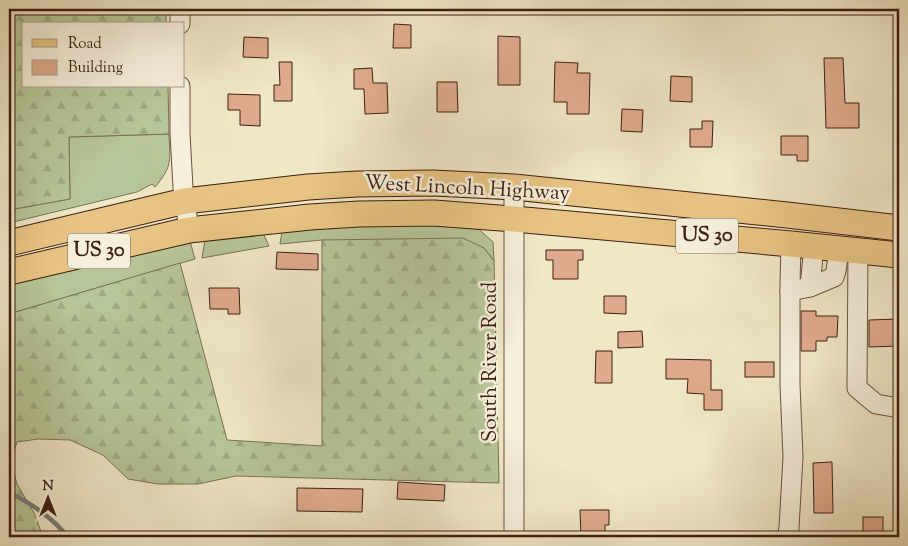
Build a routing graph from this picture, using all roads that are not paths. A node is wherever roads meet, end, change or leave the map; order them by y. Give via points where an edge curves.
1 (180, 9) edge
2 (180, 22) edge
3 (180, 88) edge
4 (514, 187) junction
5 (184, 201) junction
6 (514, 219) junction
7 (899, 228) edge
8 (189, 230) junction
9 (9, 243) edge
10 (803, 245) junction
11 (849, 250) junction
12 (899, 255) edge
13 (9, 272) edge
14 (810, 287) junction
15 (790, 290) junction
16 (899, 408) edge
17 (514, 537) edge
18 (787, 537) edge

1 - 2 street
3 - 5 street
4 - 5 main road, West Lincoln Highway / US 30 via 357,184
4 - 6 street, South River Road
4 - 7 main road, West Lincoln Highway / US 30
5 - 8 street
5 - 9 main road, West Lincoln Highway / US 30
6 - 8 main road, West Lincoln Highway / US 30 via 434,213 359,214
6 - 10 main road, West Lincoln Highway / US 30
6 - 17 street, South River Road
8 - 13 main road, West Lincoln Highway / US 30
10 - 11 main road, West Lincoln Highway / US 30
10 - 14 street
10 - 15 street
11 - 12 main road, West Lincoln Highway / US 30
11 - 14 street via 834,277
11 - 16 street via 857,388 876,404
14 - 15 street
15 - 18 street via 793,457

